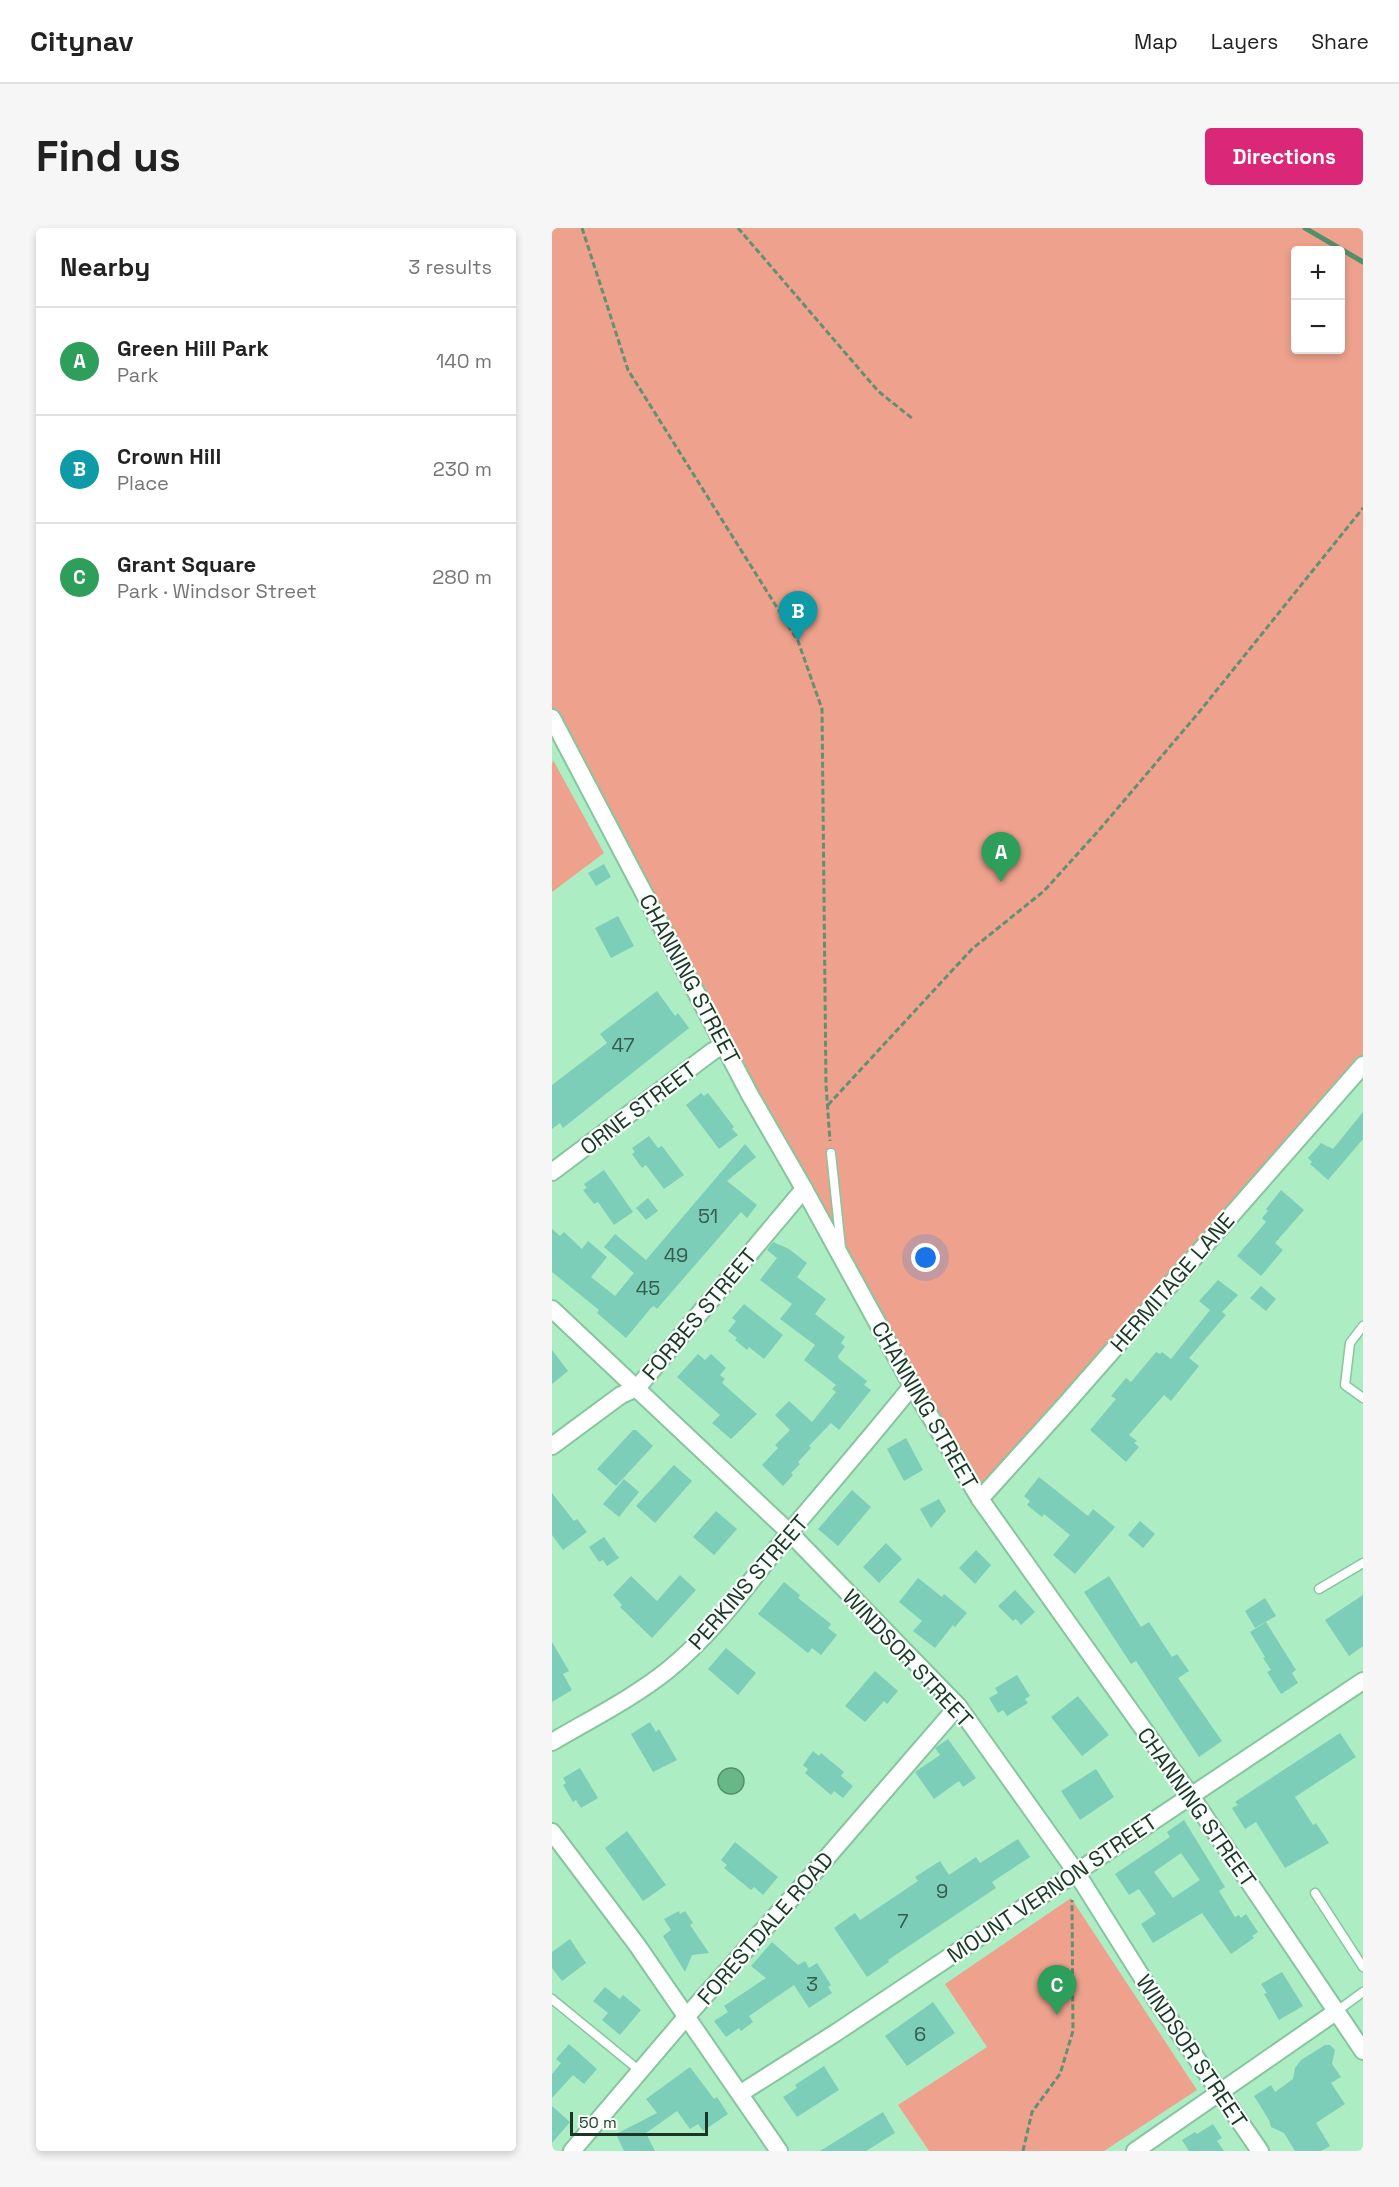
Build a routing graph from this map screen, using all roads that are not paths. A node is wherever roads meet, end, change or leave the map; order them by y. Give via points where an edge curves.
1 (552, 718) edge
2 (724, 1045) junction
3 (1363, 1065) edge
4 (831, 1153) road end
5 (552, 1172) edge
6 (804, 1189) junction
7 (842, 1259) junction
8 (552, 1309) edge
9 (1363, 1326) edge
10 (912, 1386) junction
11 (637, 1388) junction
12 (1363, 1398) edge
13 (552, 1446) edge
14 (980, 1499) junction
15 (790, 1533) junction
16 (1363, 1563) edge
17 (1319, 1589) dead end
18 (1363, 1681) edge
19 (958, 1706) junction
20 (552, 1742) edge
21 (1191, 1796) junction
22 (552, 1832) edge
23 (1076, 1872) junction
24 (1315, 1893) dead end
25 (1363, 1967) edge
26 (1363, 1992) edge
27 (552, 1999) edge
28 (1337, 2011) junction
29 (687, 2016) junction
30 (1363, 2051) edge
31 (640, 2071) junction
32 (1220, 2092) junction
33 (741, 2093) junction
34 (577, 2149) edge
35 (779, 2151) edge
36 (1135, 2151) edge
37 (1260, 2151) edge

1 - 2 street, CHANNING STREET
2 - 5 street, ORNE STREET
2 - 6 street, CHANNING STREET
3 - 14 street, HERMITAGE LANE
4 - 7 lane
6 - 7 street, CHANNING STREET
6 - 11 street, FORBES STREET
7 - 10 street, CHANNING STREET
8 - 11 street, WINDSOR STREET
9 - 12 lane via 1350,1343 1345,1385
10 - 14 street, CHANNING STREET
10 - 15 street, PERKINS STREET
11 - 13 street, FORBES STREET via 621,1395
11 - 15 street, WINDSOR STREET
14 - 21 street, CHANNING STREET
15 - 19 street, WINDSOR STREET
15 - 20 street, PERKINS STREET via 732,1606 668,1670 632,1696
16 - 17 lane
18 - 21 street, MOUNT VERNON STREET
19 - 23 street, WINDSOR STREET
19 - 29 street, FORESTDALE ROAD
21 - 23 street, MOUNT VERNON STREET
21 - 28 street, CHANNING STREET
22 - 29 street
23 - 32 street, WINDSOR STREET
23 - 33 street, MOUNT VERNON STREET
24 - 25 lane
26 - 28 lane
27 - 31 lane
28 - 30 street, CHANNING STREET
28 - 32 street
29 - 31 street, FORESTDALE ROAD
29 - 33 street
31 - 34 street, FORESTDALE ROAD
32 - 36 street
32 - 37 street, WINDSOR STREET
33 - 35 street

